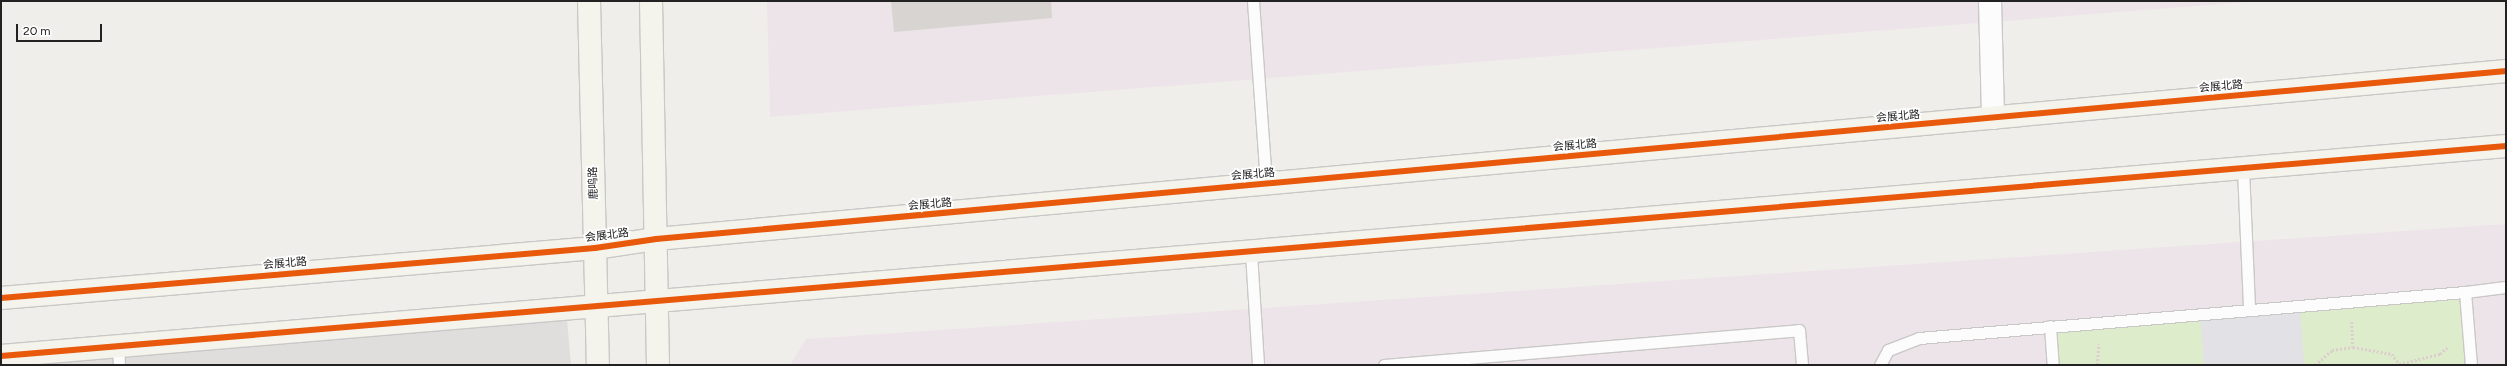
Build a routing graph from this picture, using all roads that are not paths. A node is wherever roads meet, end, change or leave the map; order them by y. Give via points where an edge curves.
1 (589, 1) edge
2 (651, 1) edge
3 (1253, 1) edge
4 (1990, 1) edge
5 (2506, 71) edge
6 (1993, 118) junction
7 (2506, 146) edge
8 (2243, 169) junction
9 (1266, 184) junction
10 (656, 240) junction
11 (595, 248) junction
12 (1251, 253) junction
13 (2506, 288) edge
14 (2465, 292) junction
15 (1, 298) edge
16 (656, 303) junction
17 (597, 306) junction
18 (2249, 309) junction
19 (2050, 326) junction
20 (118, 355) edge
21 (1, 356) edge
22 (598, 365) edge
23 (658, 365) edge
24 (1258, 365) edge
25 (1384, 365) edge
26 (1802, 365) edge
27 (1880, 365) edge
28 (2053, 365) edge
29 (2471, 365) edge

1 - 11 main road, 鹿鸣路
2 - 10 main road
3 - 9 lane
4 - 6 street
5 - 6 main road, 会展北路
6 - 9 main road, 会展北路
7 - 8 main road
8 - 12 main road
8 - 18 lane
9 - 10 main road, 会展北路
10 - 11 main road, 会展北路
10 - 16 main road
11 - 15 main road, 会展北路
11 - 17 main road, 鹿鸣路
12 - 16 main road
12 - 24 lane
13 - 14 lane
14 - 18 lane
14 - 29 lane
16 - 17 main road
16 - 23 main road
17 - 20 main road
17 - 22 main road, 鹿鸣路
18 - 19 lane
19 - 27 lane via 1919,338 1888,350
19 - 28 lane
20 - 21 main road
25 - 26 lane via 1800,330

